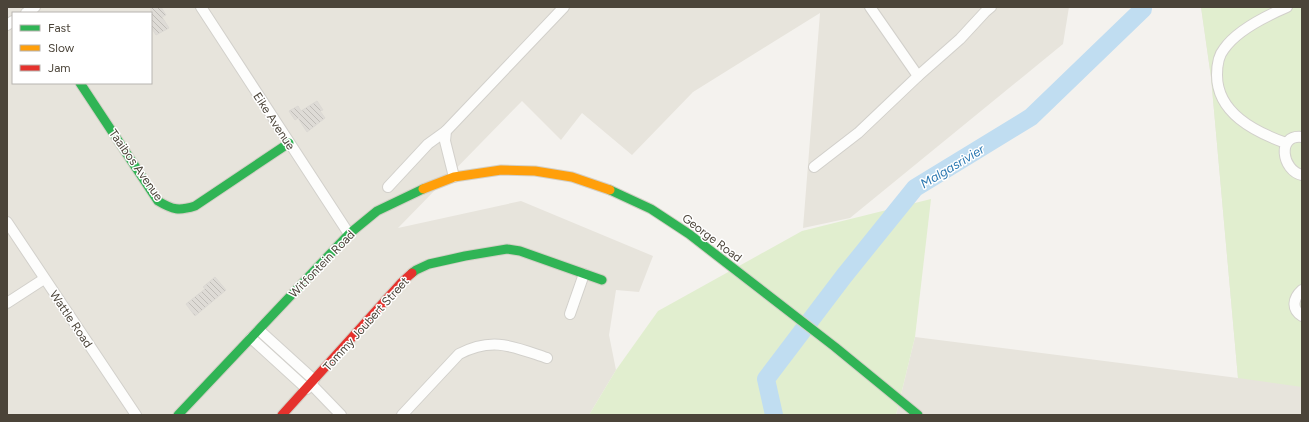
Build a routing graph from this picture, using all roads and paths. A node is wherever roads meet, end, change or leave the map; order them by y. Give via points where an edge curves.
1 (201, 7) edge
2 (564, 7) edge
3 (870, 7) edge
4 (991, 7) edge
5 (1287, 7) edge
6 (918, 76) junction
7 (81, 84) edge
8 (446, 130) junction
9 (1302, 137) edge
10 (289, 143) junction
11 (1286, 143) junction
12 (814, 167) dead end
13 (1302, 175) edge
14 (454, 177) junction
15 (388, 187) dead end
16 (7, 222) edge
17 (349, 234) junction
18 (584, 274) junction
19 (44, 278) junction
20 (602, 280) dead end
21 (1302, 290) edge
22 (7, 303) edge
23 (570, 314) dead end
24 (1302, 316) edge
25 (259, 330) junction
26 (251, 338) junction
27 (547, 358) dead end
28 (311, 384) junction
29 (136, 415) edge
30 (178, 415) edge
31 (282, 415) edge
32 (341, 415) edge
33 (402, 415) edge
34 (918, 415) edge

1 - 10 street, Eike Avenue
2 - 8 street
3 - 6 street
4 - 6 street
5 - 11 street via 1247,27 1229,42 1219,56 1217,66 1219,90 1228,107 1259,132
6 - 12 street via 858,133
7 - 10 main road, Taaibos Avenue via 158,201 170,209 182,210 195,206
8 - 14 street
8 - 15 street via 428,144
9 - 11 street via 1293,138
10 - 17 street, Eike Avenue
11 - 13 street via 1287,163 1296,173
14 - 17 main road, Witfontein Road via 414,192 378,211
14 - 34 main road, George Road via 501,170 535,171 572,177 609,189 651,209 689,234
16 - 19 street, Wattle Road
17 - 25 main road, Witfontein Road
18 - 20 main road, Tommy Joubert Street
18 - 23 street
18 - 28 main road, Tommy Joubert Street via 520,251 507,249 429,264 416,270 402,282
19 - 22 street
19 - 29 street, Wattle Road
21 - 24 street via 1294,301 1296,311
25 - 26 main road, Witfontein Road
25 - 28 street, Tommy Joubert Street
26 - 28 street
26 - 30 main road, Witfontein Road
27 - 33 street via 501,344 467,350 459,354
28 - 31 main road, Tommy Joubert Street
28 - 32 street

